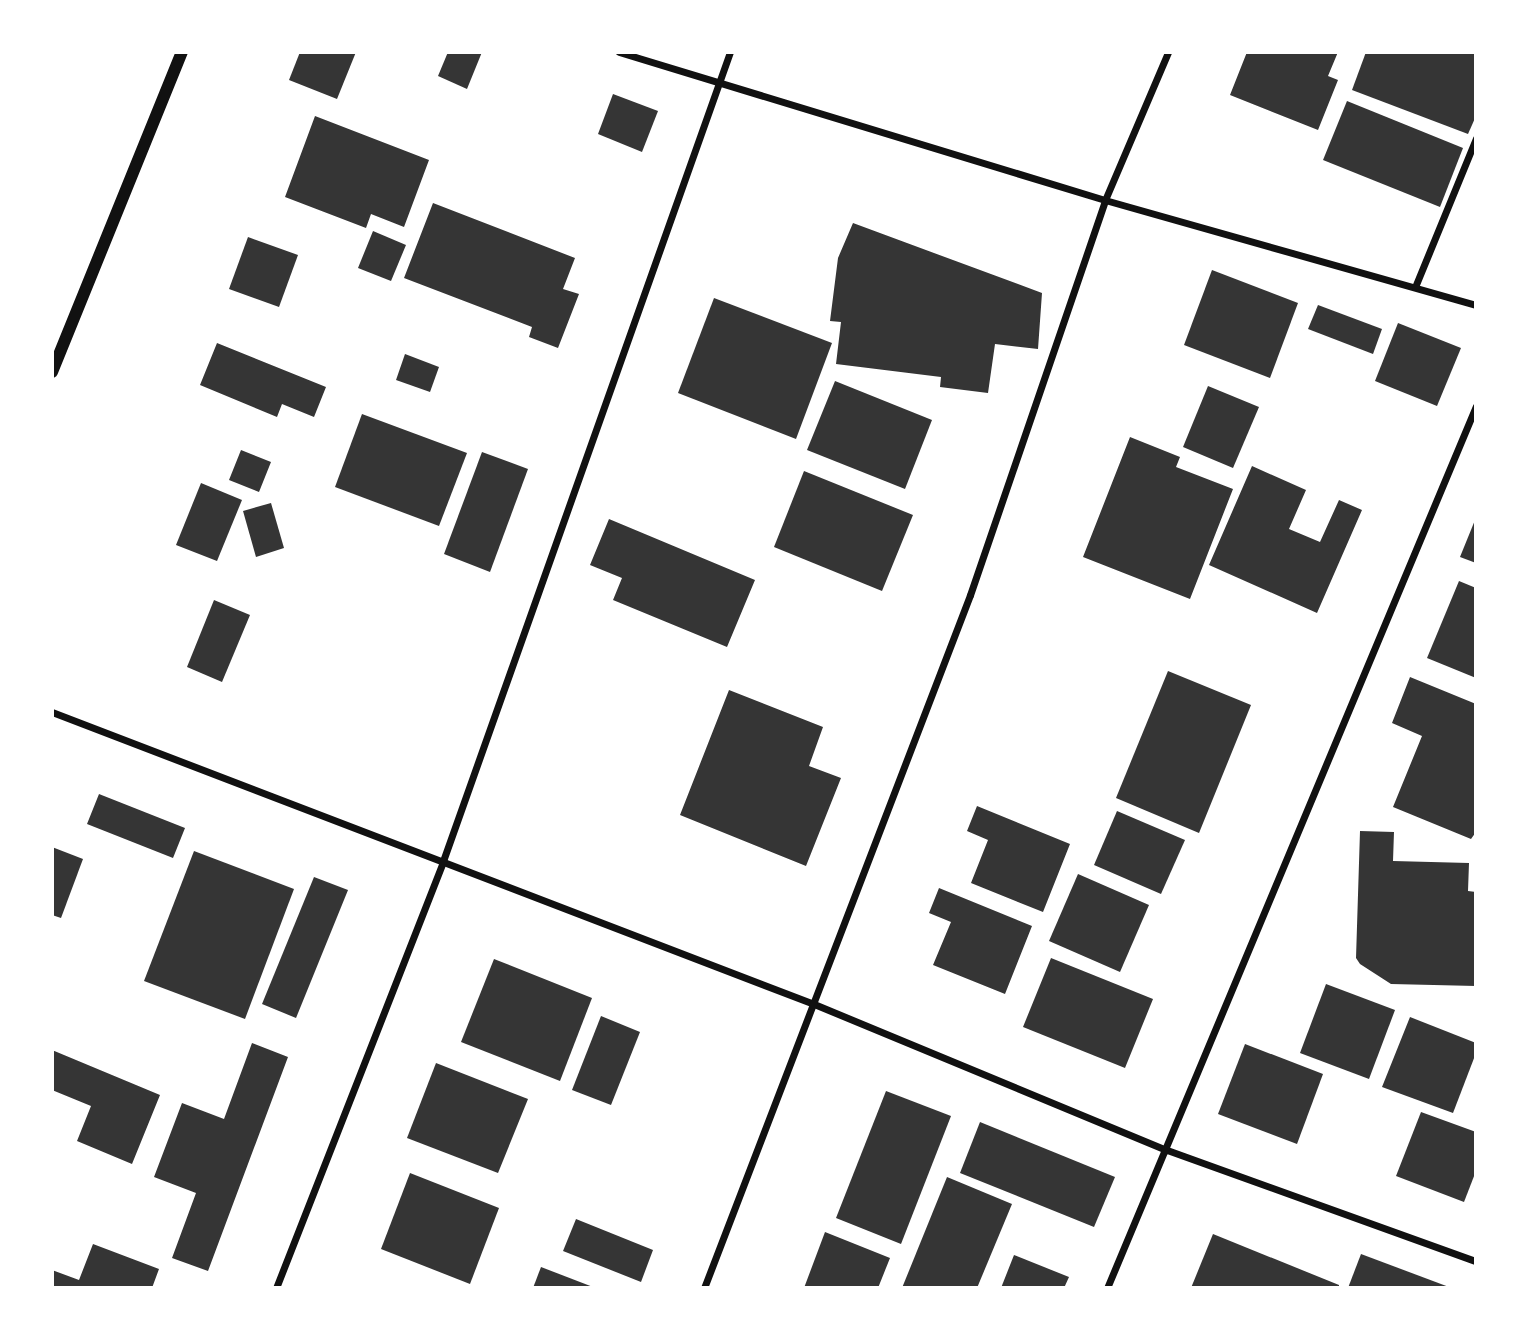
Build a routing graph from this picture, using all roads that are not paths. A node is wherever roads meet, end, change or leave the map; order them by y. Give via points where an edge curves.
1 (182, 52) edge
2 (619, 52) edge
3 (730, 52) edge
4 (1168, 52) edge
5 (718, 84) junction
6 (1475, 138) edge
7 (1105, 200) junction
8 (1415, 287) junction
9 (1475, 305) edge
10 (52, 372) edge
11 (1475, 406) edge
12 (52, 712) edge
13 (443, 861) junction
14 (814, 1004) junction
15 (1167, 1150) junction
16 (1475, 1261) edge
17 (276, 1287) edge
18 (704, 1287) edge
19 (1107, 1287) edge

1 - 10 street
2 - 5 street
3 - 5 street
4 - 7 street
5 - 7 street
5 - 13 street
6 - 8 street
7 - 8 street
7 - 14 street via 970,595
8 - 9 street
11 - 15 street
12 - 13 street
13 - 14 street
13 - 17 street
14 - 15 street
14 - 18 street
15 - 16 street
15 - 19 street

